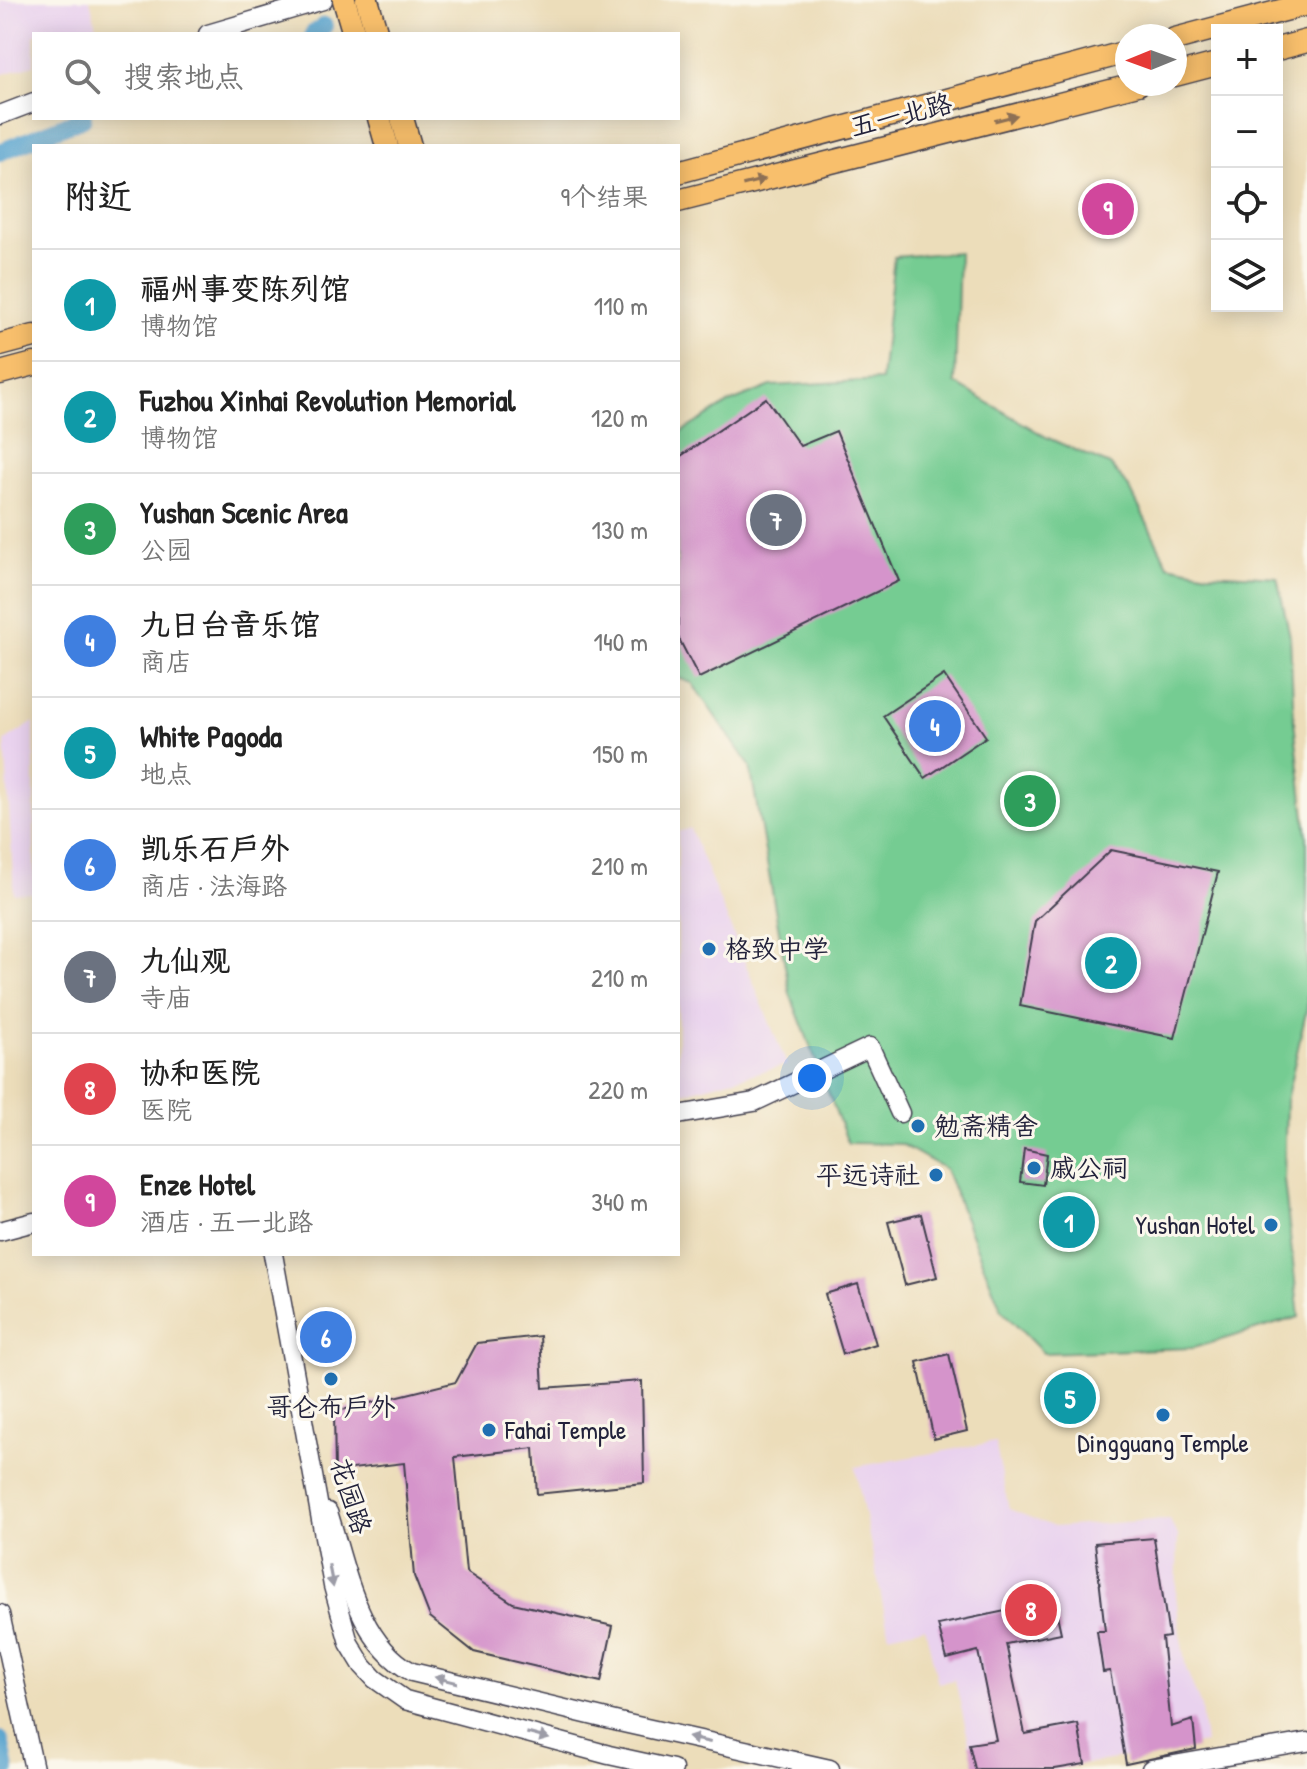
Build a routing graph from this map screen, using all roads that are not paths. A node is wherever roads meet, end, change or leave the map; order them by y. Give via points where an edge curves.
1 (323, 0) edge
2 (344, 0) edge
3 (367, 0) edge
4 (1304, 3) edge
5 (215, 32) edge
6 (353, 32) edge
7 (376, 32) edge
8 (1187, 36) edge
9 (1307, 41) edge
10 (1283, 47) edge
11 (1115, 55) edge
12 (1211, 66) edge
13 (1187, 72) edge
14 (1115, 90) edge
15 (32, 103) edge
16 (0, 115) edge
17 (380, 120) edge
18 (403, 120) edge
19 (386, 144) edge
20 (409, 144) edge
21 (680, 171) edge
22 (680, 200) edge
23 (32, 337) edge
24 (0, 345) edge
25 (32, 365) edge
26 (0, 373) edge
27 (900, 1113) dead end
28 (680, 1115) edge
29 (32, 1223) edge
30 (0, 1231) edge
31 (273, 1256) edge
32 (307, 1445) junction
33 (0, 1614) edge
34 (1307, 1742) edge
35 (609, 1762) edge
36 (34, 1769) edge
37 (673, 1769) edge
38 (830, 1769) edge
39 (1151, 1769) edge

1 - 5 street
2 - 6 main road
3 - 7 main road
4 - 8 main road
9 - 10 main road
11 - 21 main road, 五一北路
12 - 13 main road
22 -> 14 main road, 五一北路
15 - 16 street
17 - 19 main road
18 - 20 main road
23 - 24 main road
25 - 26 main road
27 - 28 street via 870,1047 754,1102
29 - 30 street
31 - 32 street
32 -> 35 street, 花园路 via 349,1643 375,1679 405,1700
38 -> 32 street, 花园路 via 412,1672 397,1664 362,1615
33 - 36 street
34 - 39 street
35 - 37 street, 花园路

